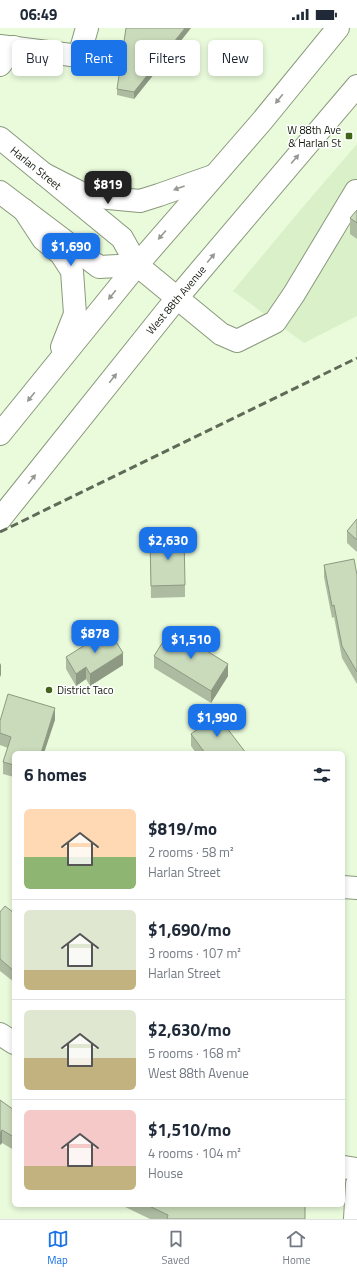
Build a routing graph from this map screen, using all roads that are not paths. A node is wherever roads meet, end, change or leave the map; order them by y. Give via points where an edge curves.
1 (87, 28) edge
2 (338, 28) edge
3 (7, 46) edge
4 (0, 65) edge
5 (357, 86) edge
6 (3, 143) edge
7 (44, 174) junction
8 (216, 174) junction
9 (356, 191) dead end
10 (0, 192) edge
11 (24, 210) junction
12 (137, 265) junction
13 (177, 298) junction
14 (55, 367) junction
15 (0, 434) edge
16 (0, 519) edge
17 (345, 887) edge
18 (357, 888) edge
19 (0, 1034) edge
20 (12, 1042) edge
21 (345, 1167) edge
22 (357, 1169) edge
23 (357, 1184) edge
24 (355, 1219) edge

1 - 3 main road via 79,56
2 -> 8 main road
3 - 4 main road
13 -> 5 main road, West 88th Avenue
6 - 7 main road, Harlan Street
8 -> 7 main road via 140,201 87,196
7 - 12 main road, Harlan Street via 122,238
8 -> 12 main road
9 - 13 main road, Harlan Street via 275,322 237,341 221,334
10 - 11 main road
11 - 12 main road via 100,267
11 - 14 main road via 43,239 61,254 72,271 75,314
12 - 13 main road, Harlan Street
12 -> 14 main road
16 -> 13 main road, West 88th Avenue
14 -> 15 main road
17 - 18 main road
19 - 20 main road
21 - 22 main road
23 - 24 main road

